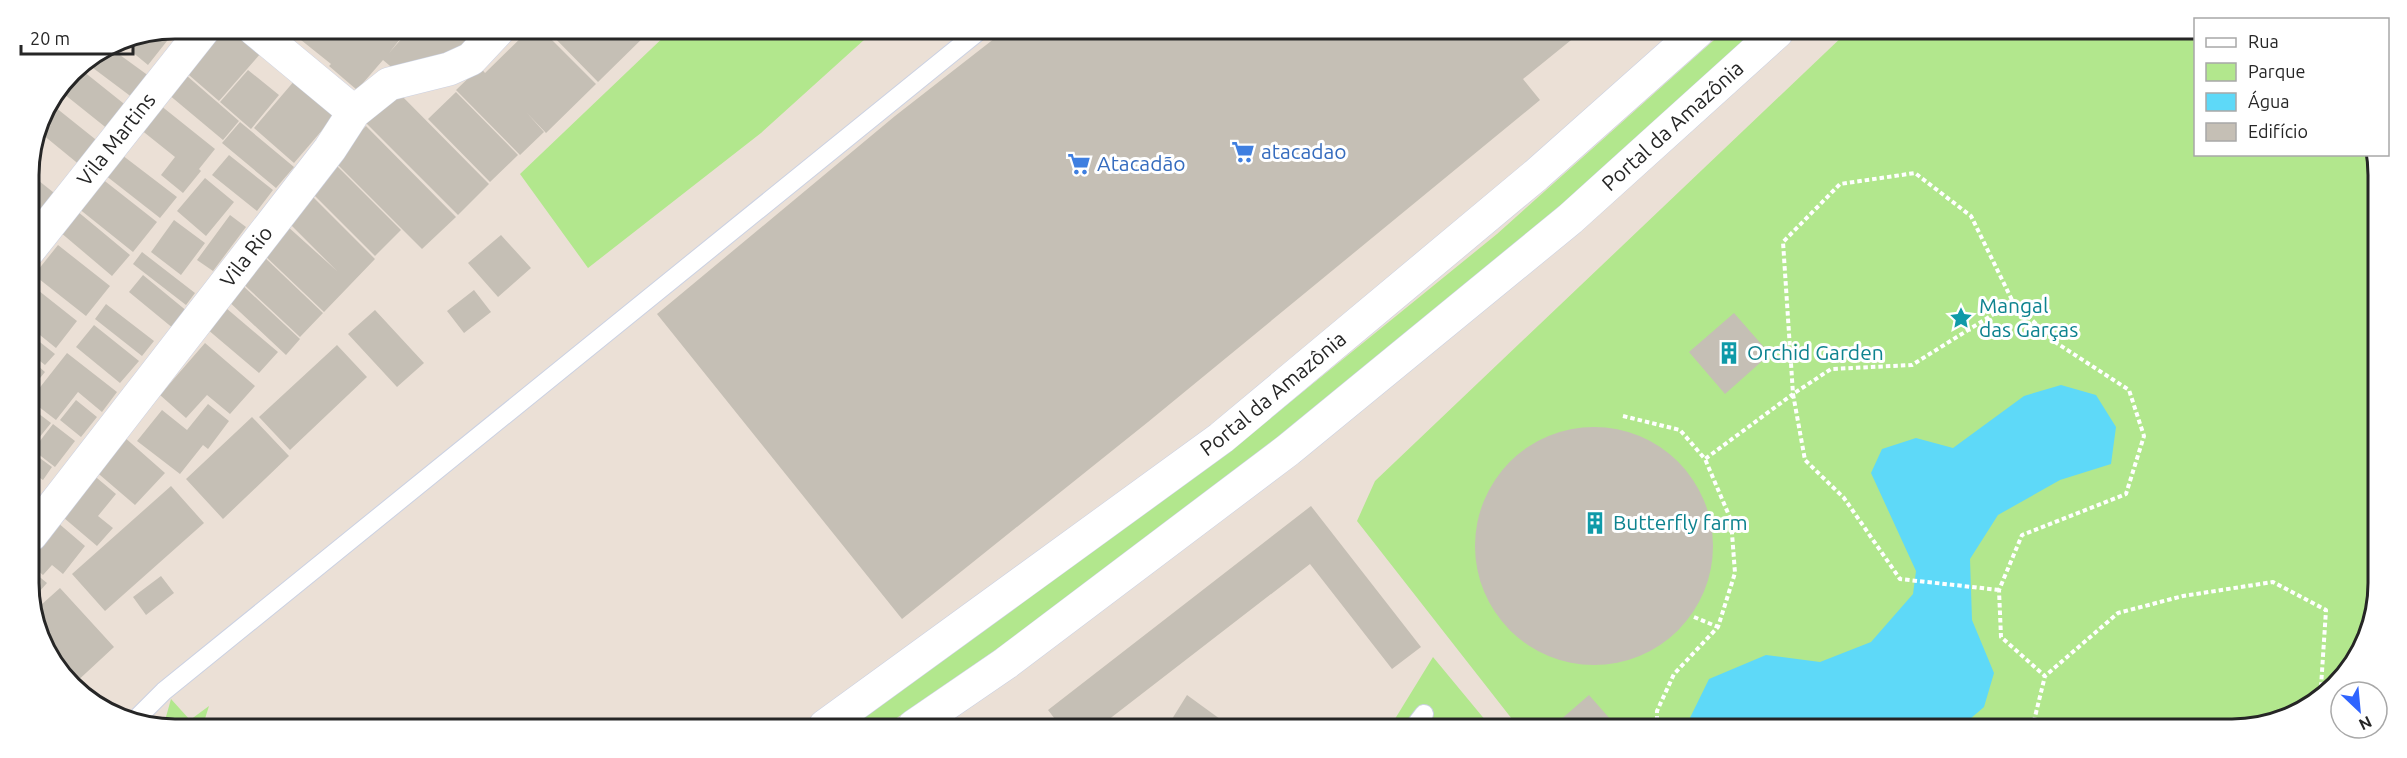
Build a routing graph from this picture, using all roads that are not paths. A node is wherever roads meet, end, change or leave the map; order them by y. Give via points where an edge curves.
1 (195, 39) edge
2 (266, 39) edge
3 (490, 39) edge
4 (970, 39) edge
5 (1689, 39) edge
6 (1769, 39) edge
7 (354, 112) junction
8 (39, 237) edge
9 (39, 525) edge
10 (141, 714) edge
11 (835, 719) edge
12 (924, 719) edge

1 - 8 street, Vila Martins
2 - 7 street
3 - 7 street, Vila Rio via 471,59 449,69 389,84
4 - 10 lane via 164,691
5 - 11 street, Portal da Amazônia via 1536,175 1221,438
6 - 12 street, Portal da Amazônia via 1570,219 1288,450 1006,663
7 - 9 street, Vila Rio via 330,149

